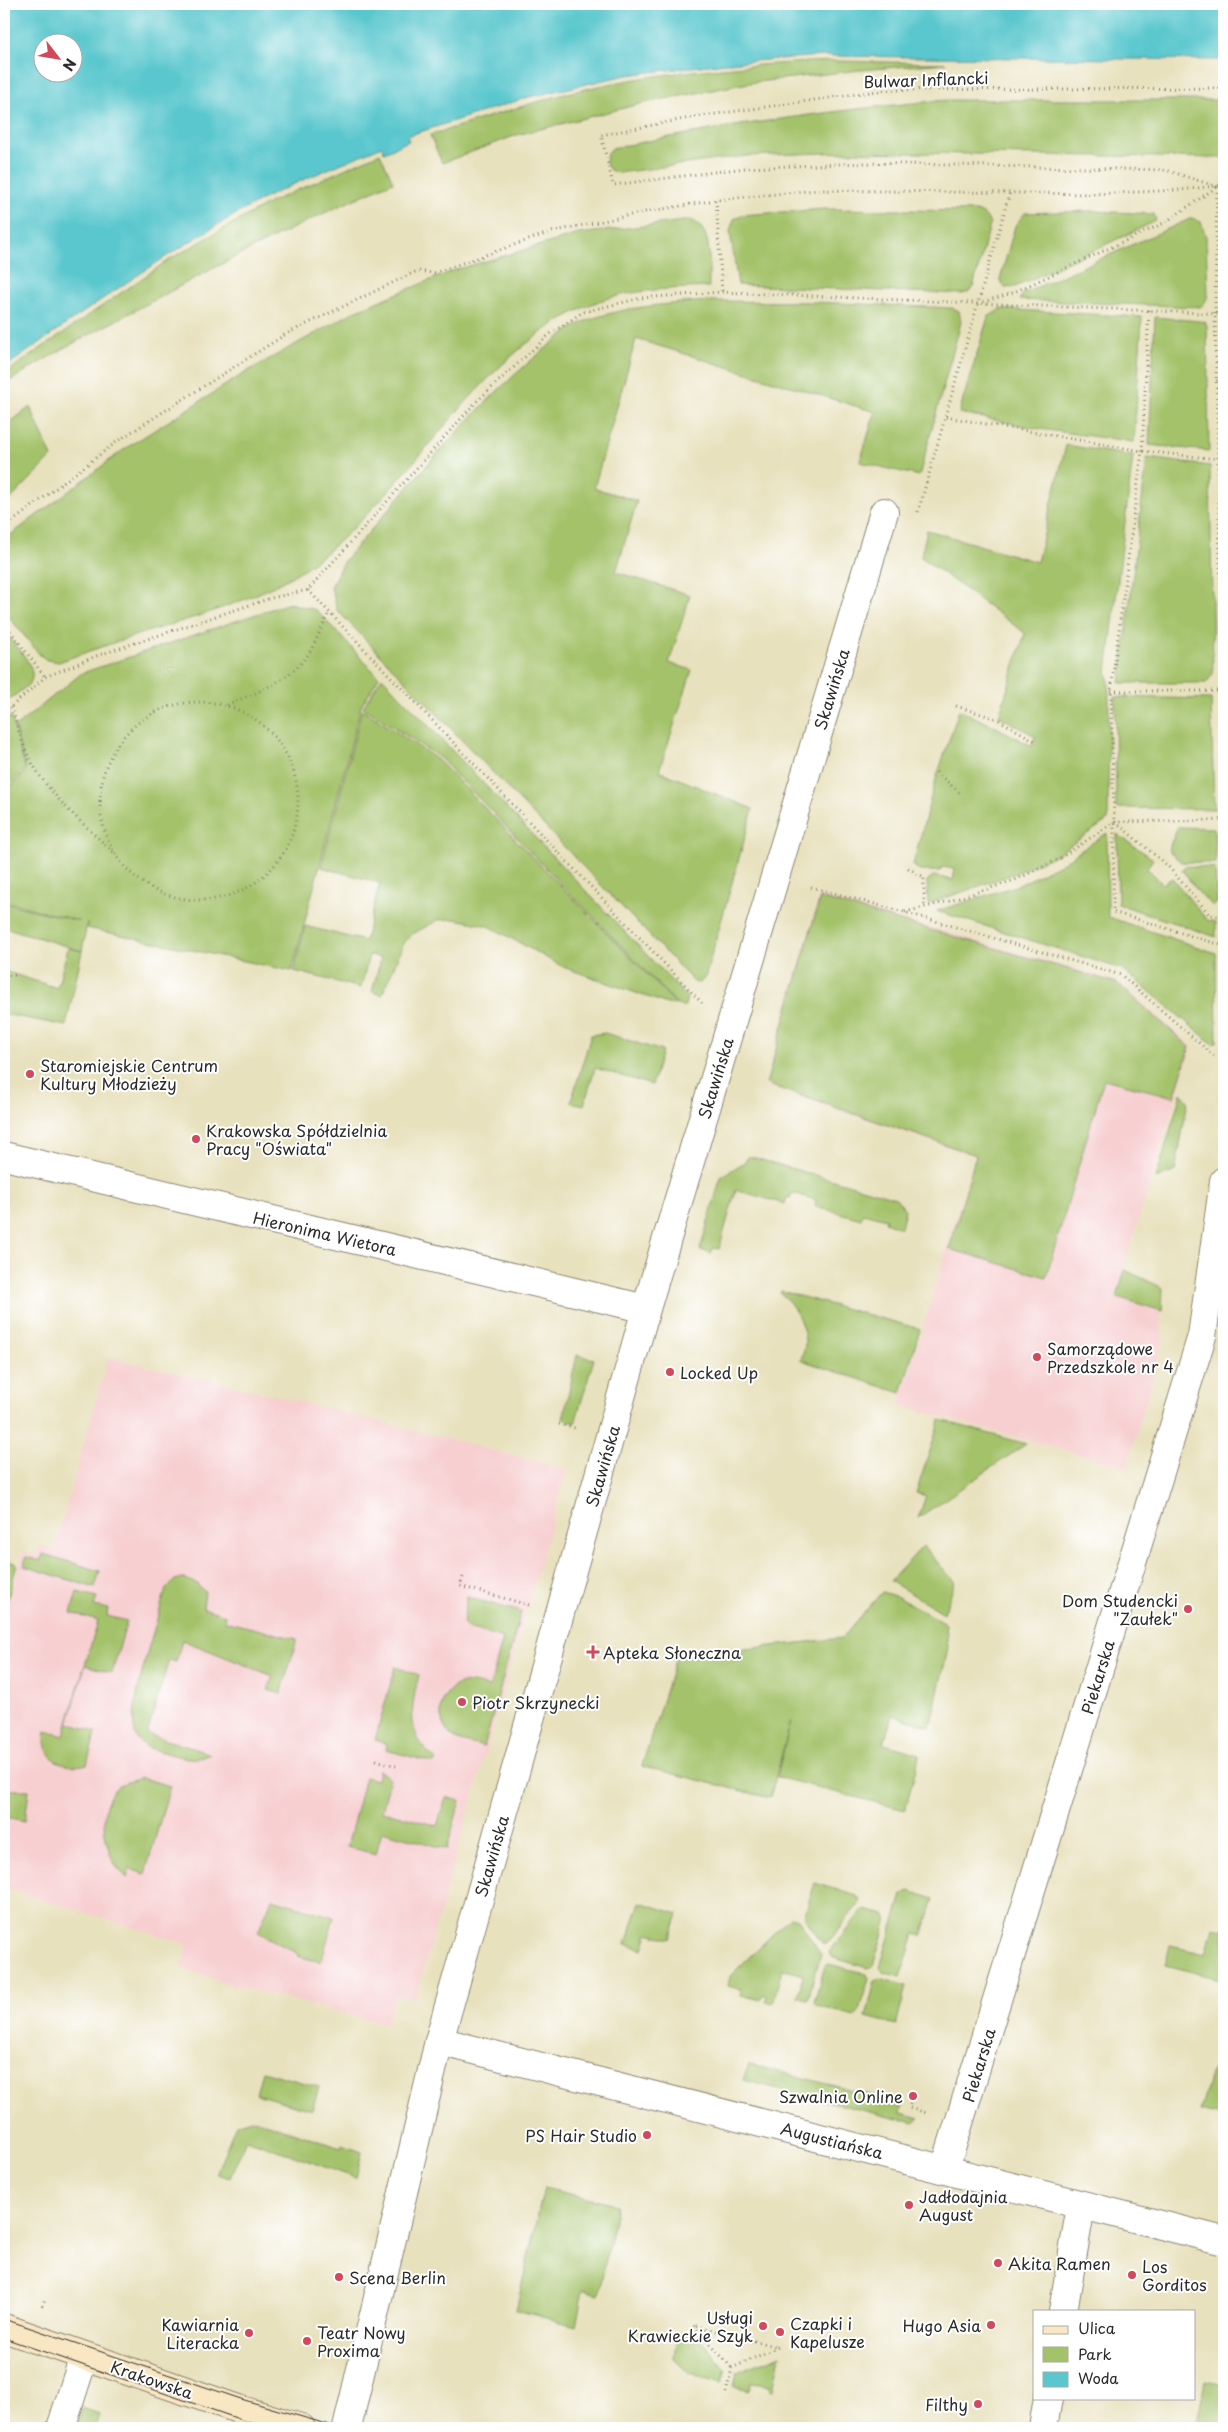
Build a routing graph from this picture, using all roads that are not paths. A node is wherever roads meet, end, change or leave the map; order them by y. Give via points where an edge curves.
1 (884, 512) dead end
2 (4, 1156) edge
3 (1224, 1181) edge
4 (646, 1309) junction
5 (439, 2041) junction
6 (945, 2168) junction
7 (1081, 2206) junction
8 (1224, 2241) edge
9 (1063, 2310) edge
10 (4, 2328) edge
11 (84, 2356) junction
12 (1048, 2400) edge
13 (61, 2428) edge
14 (301, 2428) edge
15 (347, 2428) edge
16 (1043, 2428) edge

1 - 4 street, Skawińska
2 - 4 street, Hieronima Wietora
3 - 6 street, Piekarska via 1202,1336
4 - 5 street, Skawińska
5 - 6 street, Augustiańska
5 - 15 street, Skawińska
6 - 7 street, Augustiańska
7 - 8 street, Augustiańska
7 - 9 street
10 - 11 street, Krakowska
11 - 13 street
11 - 14 street, Krakowska
12 - 16 street

